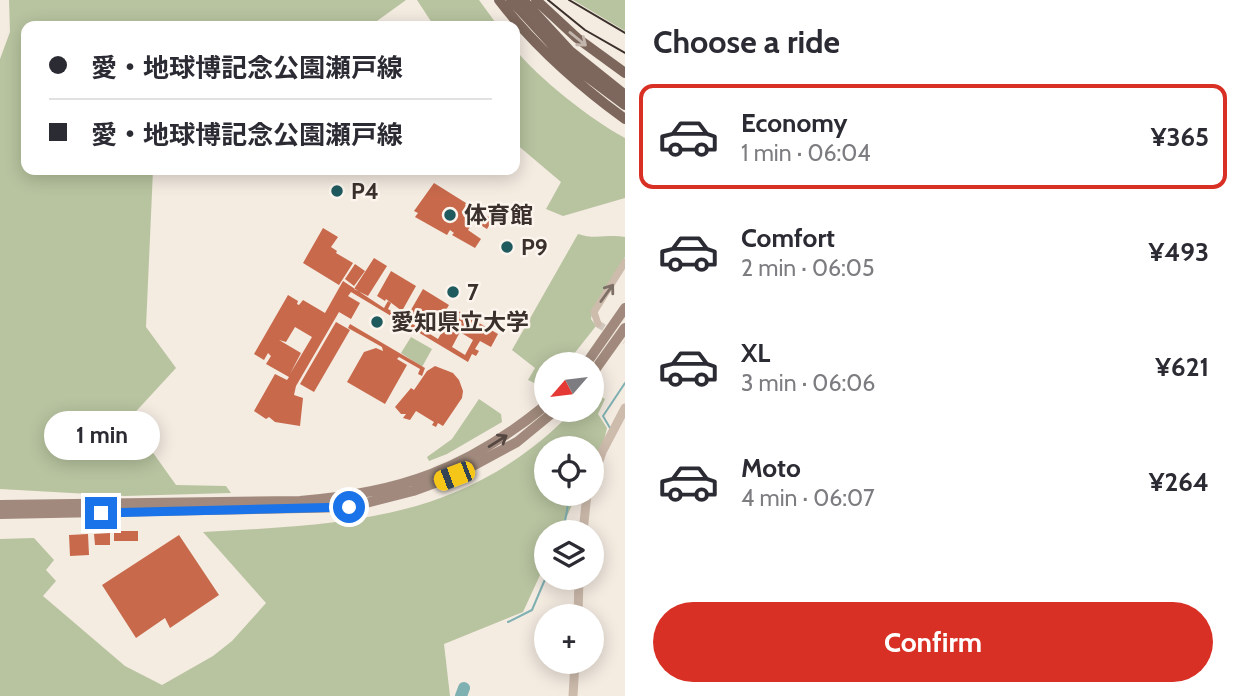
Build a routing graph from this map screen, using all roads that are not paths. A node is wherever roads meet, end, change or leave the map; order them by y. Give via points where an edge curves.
1 (499, 0) edge
2 (511, 0) edge
3 (523, 0) edge
4 (536, 0) edge
5 (516, 21) edge
6 (520, 27) edge
7 (625, 73) edge
8 (625, 95) edge
9 (625, 105) edge
10 (625, 119) edge
11 (625, 262) edge
12 (625, 308) edge
13 (598, 324) dead end
14 (625, 328) edge
15 (594, 352) edge
16 (604, 357) edge
17 (625, 408) edge
18 (534, 415) edge
19 (541, 422) edge
20 (604, 448) edge
21 (0, 505) edge
22 (0, 514) edge
23 (574, 674) edge
24 (573, 696) edge

1 - 5 main road
2 - 9 main road via 569,63
3 - 8 main road via 570,51
4 -> 7 main road
6 - 10 main road via 574,81
13 -> 11 street via 594,313
12 - 15 main road
14 - 16 main road
17 - 20 street
21 -> 18 main road via 348,497 449,468 507,436
19 - 22 main road via 517,442 454,476 349,507
23 - 24 street

